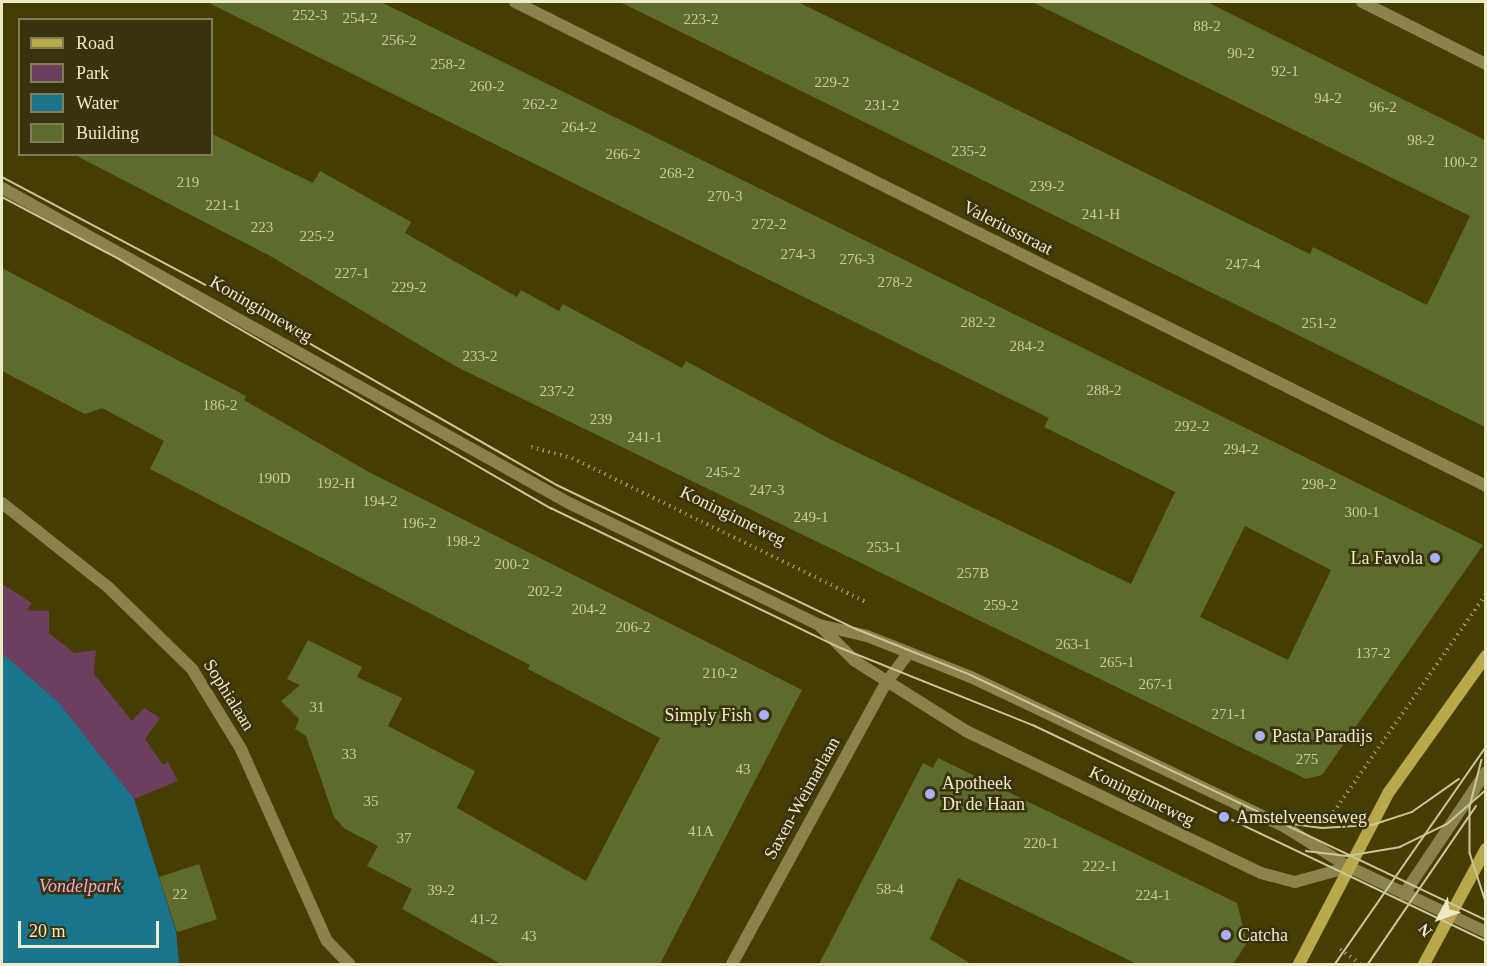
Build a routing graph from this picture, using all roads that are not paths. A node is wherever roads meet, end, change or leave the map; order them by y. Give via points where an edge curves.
1 (515, 2) edge
2 (1362, 2) edge
3 (1485, 64) edge
4 (2, 188) edge
5 (1485, 486) edge
6 (2, 503) edge
7 (819, 625) junction
8 (909, 653) junction
9 (1485, 656) edge
10 (886, 683) junction
11 (1485, 772) edge
12 (1485, 849) edge
13 (1349, 867) junction
14 (1404, 894) junction
15 (1451, 915) junction
16 (1485, 932) edge
17 (349, 964) edge
18 (732, 964) edge
19 (1299, 964) edge
20 (1424, 964) edge

1 - 5 street, Valeriusstraat
2 - 3 street
4 - 7 street, Koninginneweg via 217,303 500,467
6 - 17 street, Sophialaan via 108,587 192,669 241,749 327,941
7 - 8 street, Koninginneweg via 867,636
7 - 10 street, Koninginneweg via 855,661
8 - 10 street, Saxen-Weimarlaan
8 - 13 street, Koninginneweg via 971,677 1285,827
9 - 13 main road via 1434,722
10 - 13 street, Koninginneweg via 966,731 1261,873 1295,882
10 - 18 street, Saxen-Weimarlaan
11 - 14 street
12 - 15 main road
13 - 14 street
13 - 19 main road
14 - 15 street
15 - 16 street
15 - 20 main road

